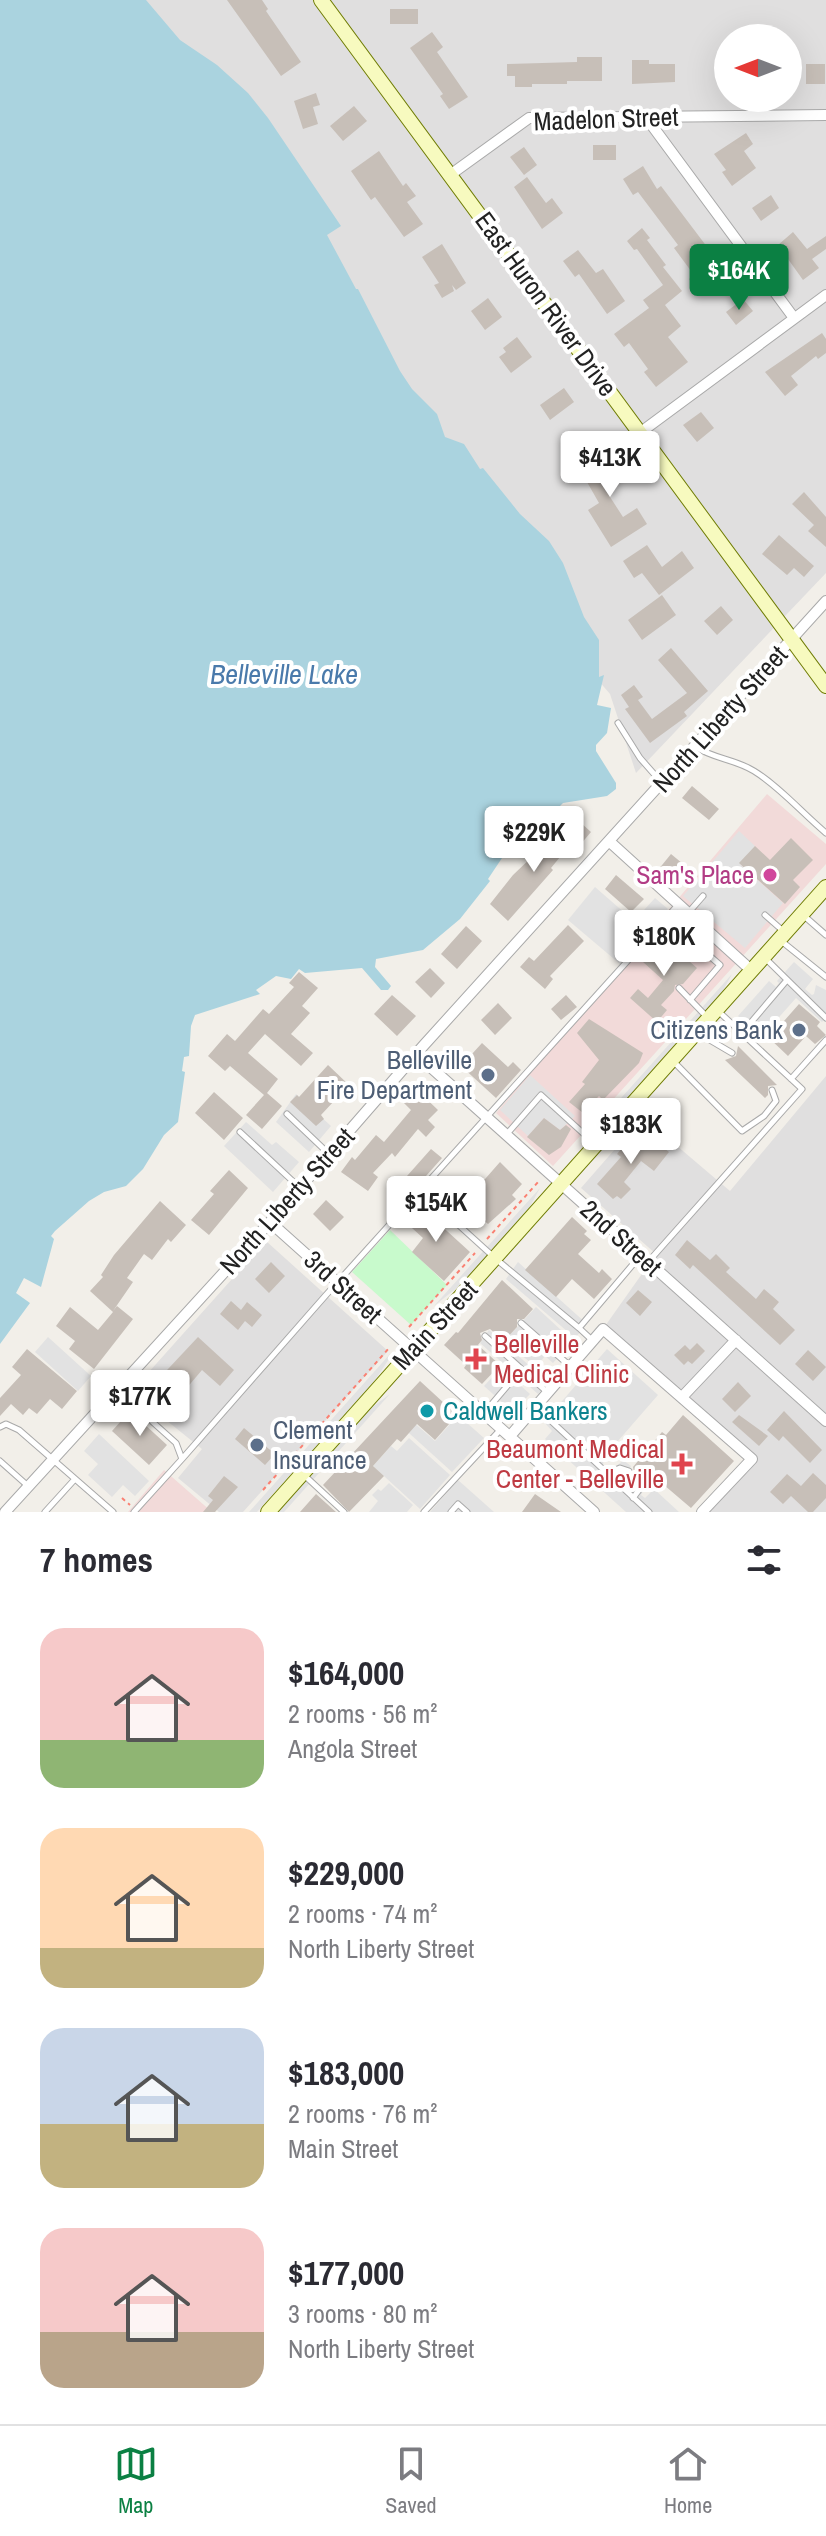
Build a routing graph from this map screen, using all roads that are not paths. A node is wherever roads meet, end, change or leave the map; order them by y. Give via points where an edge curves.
1 (321, 0) edge
2 (826, 115) edge
3 (645, 116) junction
4 (450, 175) junction
5 (826, 295) edge
6 (794, 318) junction
7 (641, 432) junction
8 (826, 601) edge
9 (792, 639) junction
10 (826, 686) edge
11 (618, 723) dead end
12 (696, 747) junction
13 (662, 784) junction
14 (826, 833) edge
15 (610, 842) junction
16 (826, 887) edge
17 (703, 896) dead end
18 (679, 905) junction
19 (688, 912) junction
20 (802, 914) junction
21 (765, 915) dead end
22 (666, 918) junction
23 (826, 935) edge
24 (783, 937) junction
25 (764, 957) junction
26 (752, 971) junction
27 (826, 977) edge
28 (787, 980) junction
29 (679, 988) dead end
30 (690, 1000) junction
31 (712, 1014) junction
32 (826, 1018) edge
33 (696, 1032) junction
34 (742, 1033) junction
35 (826, 1040) edge
36 (732, 1053) dead end
37 (416, 1054) junction
38 (672, 1059) junction
39 (791, 1079) junction
40 (772, 1090) dead end
41 (287, 1114) dead end
42 (487, 1118) junction
43 (742, 1131) junction
44 (240, 1132) dead end
45 (762, 1134) junction
46 (506, 1135) junction
47 (596, 1145) junction
48 (329, 1154) junction
49 (561, 1185) junction
50 (299, 1188) junction
51 (420, 1190) junction
52 (270, 1222) junction
53 (496, 1259) junction
54 (644, 1259) junction
55 (338, 1283) junction
56 (521, 1323) dead end
57 (579, 1328) junction
58 (485, 1336) dead end
59 (736, 1340) junction
60 (593, 1341) junction
61 (412, 1349) junction
62 (570, 1367) junction
63 (513, 1379) dead end
64 (117, 1389) junction
65 (548, 1393) junction
66 (683, 1396) junction
67 (535, 1407) junction
68 (485, 1412) junction
69 (826, 1421) edge
70 (0, 1427) edge
71 (507, 1431) junction
72 (182, 1459) junction
73 (52, 1460) junction
74 (0, 1461) edge
75 (629, 1471) dead end
76 (302, 1472) junction
77 (607, 1474) junction
78 (636, 1477) dead end
79 (75, 1479) junction
80 (28, 1486) junction
81 (633, 1498) junction
82 (103, 1503) junction
83 (133, 1509) edge
84 (588, 1510) edge
85 (5, 1512) edge
86 (45, 1512) edge
87 (95, 1512) edge
88 (113, 1512) edge
89 (268, 1512) edge
90 (344, 1512) edge
91 (424, 1512) edge
92 (451, 1512) edge
93 (467, 1512) edge
94 (649, 1512) edge
95 (702, 1512) edge

1 - 4 main road, East Huron River Drive
2 - 3 street, Madelon Street
3 - 4 street, Madelon Street via 529,118
3 - 6 street
4 - 7 main road, East Huron River Drive
5 - 6 street
6 - 7 street
7 - 9 main road, East Huron River Drive
8 - 9 street, North Liberty Street
9 - 10 main road, East Huron River Drive
9 - 12 street, North Liberty Street
11 - 13 lane
12 - 13 street, North Liberty Street
12 - 14 lane via 754,771
13 - 15 street, North Liberty Street
15 - 18 street
15 - 37 street, North Liberty Street
16 - 20 main road, Main Street
17 - 19 lane
18 - 19 street
18 - 22 lane
19 - 26 street
20 - 23 lane
20 - 24 main road, Main Street
21 - 24 lane
22 - 30 lane via 720,965
22 - 42 lane
24 - 25 main road, Main Street
24 - 27 lane
25 - 26 main road, Main Street
25 - 28 lane
26 - 31 main road, Main Street
28 - 32 lane
28 - 34 lane
29 - 30 lane
30 - 31 lane
31 - 33 main road, Main Street
31 - 34 lane
33 - 36 lane
33 - 38 main road, Main Street
34 - 39 lane
35 - 39 lane
37 - 42 street, 2nd Street
37 - 48 street, North Liberty Street
38 - 43 lane
38 - 47 main road, Main Street
39 - 45 lane via 802,1089
40 - 43 lane via 776,1101
41 - 48 lane
42 - 46 street, 2nd Street
42 - 51 lane
43 - 45 lane
44 - 50 lane
45 - 54 lane
46 - 47 lane via 541,1095
46 - 49 street, 2nd Street
47 - 49 main road, Main Street
48 - 50 street, North Liberty Street
49 - 53 main road, Main Street
49 - 54 street, 2nd Street
50 - 52 street, North Liberty Street
51 - 53 lane
51 - 55 lane
52 - 55 street, 3rd Street
52 - 64 street, North Liberty Street
53 - 57 lane
53 - 61 main road, Main Street
54 - 57 lane
54 - 59 street, 2nd Street
55 - 61 street, 3rd Street
55 - 72 lane
56 - 62 lane
57 - 60 lane
58 - 65 lane
59 - 66 street
59 - 69 street, 2nd Street
60 - 62 street
60 - 66 street via 603,1329
61 - 68 street, 3rd Street
61 - 76 main road, Main Street
62 - 65 street
63 - 68 lane
64 - 72 lane via 176,1443
64 - 73 street, North Liberty Street
65 - 67 street
66 - 95 street via 752,1459
67 - 71 street
67 - 77 lane
68 - 71 street, 3rd Street
70 - 73 lane via 19,1430
71 - 84 street, 3rd Street
71 - 91 lane
72 - 83 lane
73 - 79 lane
73 - 80 street, North Liberty Street
74 - 80 lane
75 - 77 lane via 620,1468
76 - 89 main road, Main Street
76 - 90 lane
77 - 81 lane
78 - 81 lane via 639,1490
79 - 82 lane
79 - 86 lane
80 - 85 street, North Liberty Street
81 - 94 lane
82 - 87 lane
82 - 88 lane
92 - 93 lane via 458,1504

